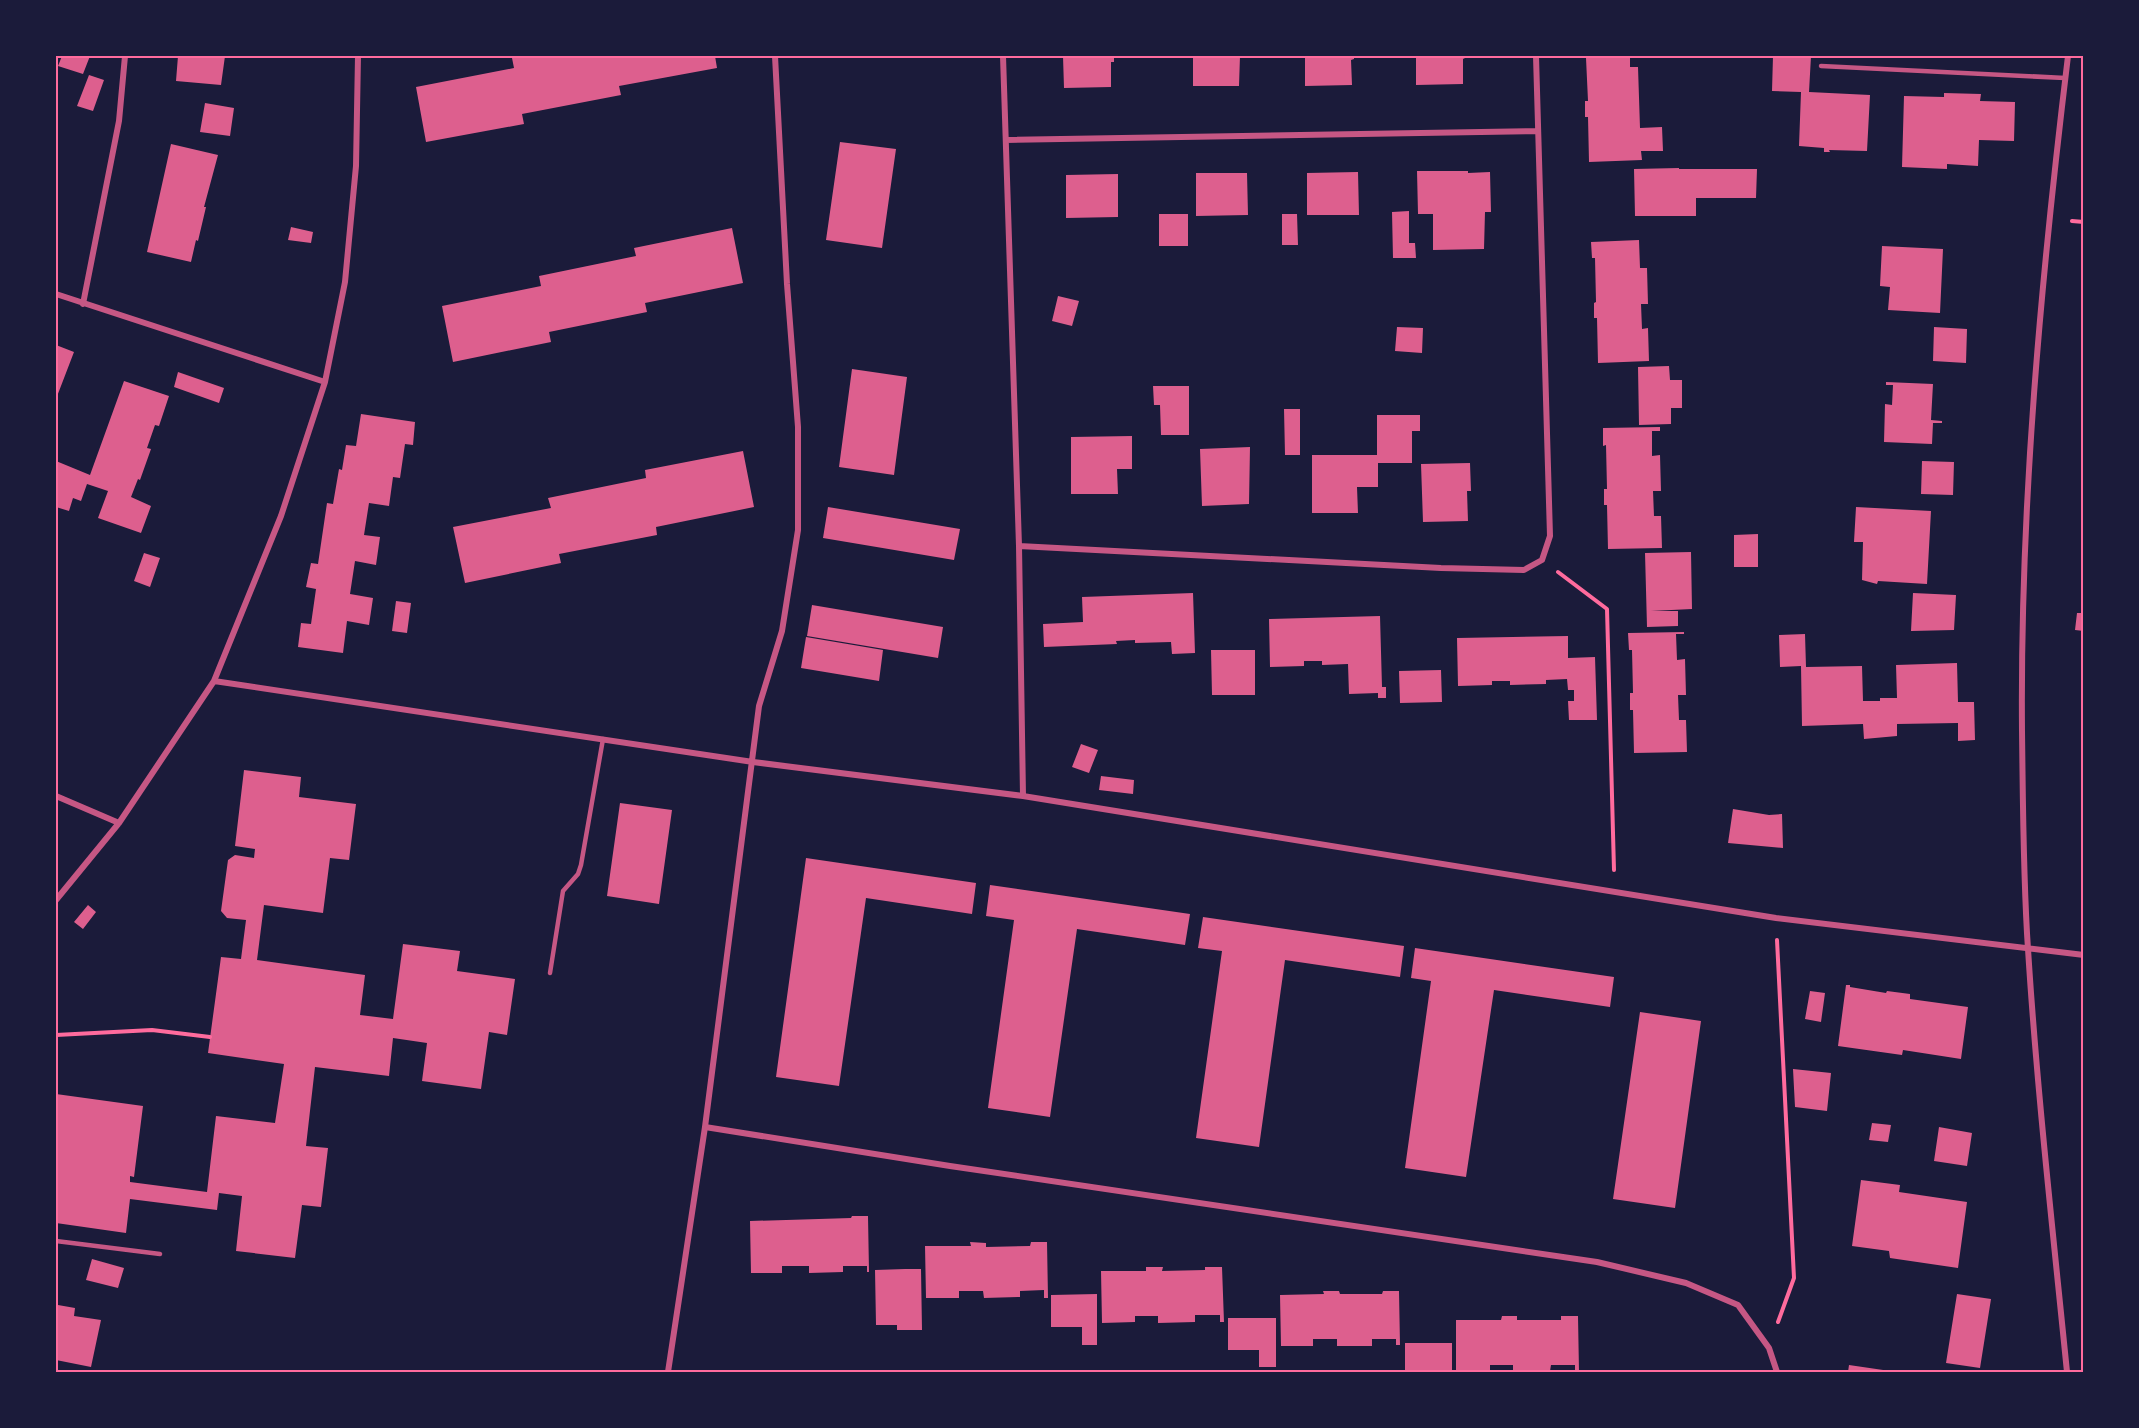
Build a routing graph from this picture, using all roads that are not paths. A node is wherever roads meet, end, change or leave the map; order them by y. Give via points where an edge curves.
1 (125, 56) edge
2 (358, 56) edge
3 (775, 56) edge
4 (1003, 56) edge
5 (1536, 56) edge
6 (2068, 56) edge
7 (1821, 66) dead end
8 (2065, 78) junction
9 (1538, 131) junction
10 (1006, 140) junction
11 (56, 294) edge
12 (83, 304) junction
13 (325, 382) junction
14 (1019, 546) junction
15 (214, 681) junction
16 (603, 739) junction
17 (753, 762) junction
18 (56, 796) edge
19 (1023, 796) junction
20 (119, 823) junction
21 (56, 900) edge
22 (2028, 947) junction
23 (2084, 955) edge
24 (550, 973) dead end
25 (705, 1127) junction
26 (56, 1240) edge
27 (160, 1254) dead end
28 (668, 1372) edge
29 (1777, 1372) edge
30 (2067, 1372) edge

1 - 12 street via 119,122
2 - 13 street via 356,166 345,282
3 - 17 street via 798,427 798,530 782,631 759,706
4 - 10 street
5 - 9 street
6 - 8 street
7 - 8 lane
8 - 22 street via 2035,370 2026,524 2022,730
9 - 10 street
9 - 14 street via 1550,536 1542,561 1524,570 1441,568
10 - 14 street
11 - 12 street
12 - 13 street
13 - 15 street via 280,516
14 - 19 street
15 - 16 street
15 - 20 street
16 - 17 street
16 - 24 lane via 581,865 563,891
17 - 19 street
17 - 25 street
18 - 20 street
19 - 22 street via 1776,918
20 - 21 street
22 - 23 street
22 - 30 street
25 - 28 street
25 - 29 street via 1597,1263 1686,1283 1738,1305 1769,1348
26 - 27 lane

